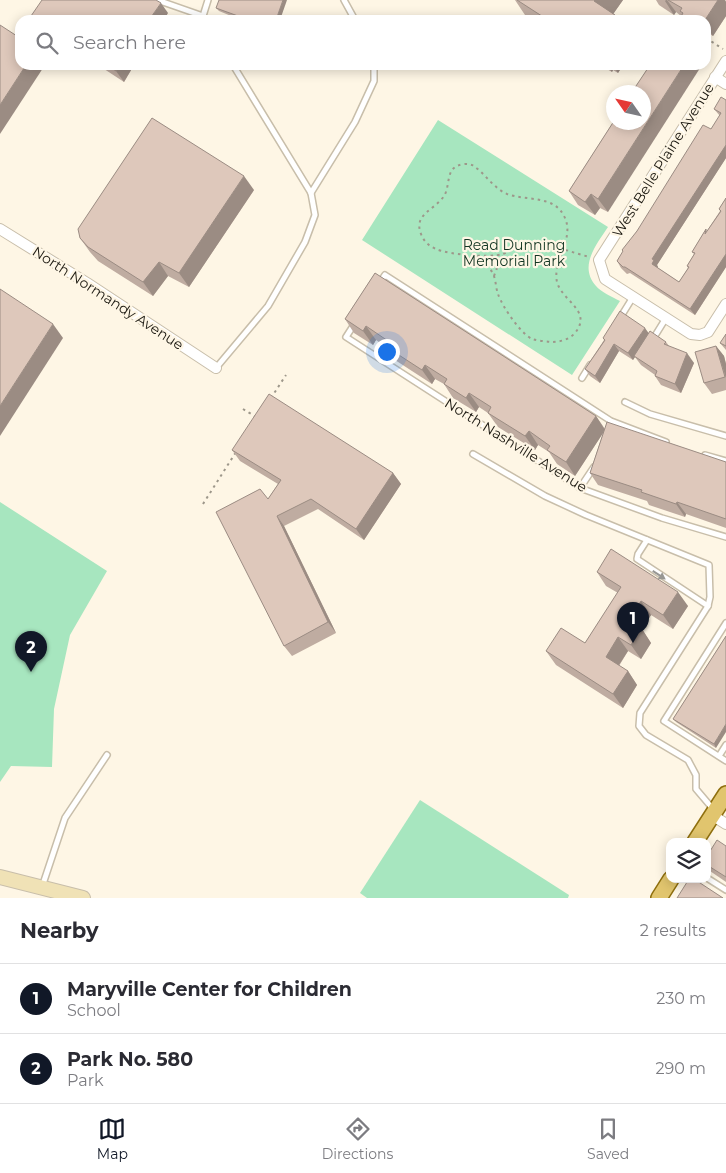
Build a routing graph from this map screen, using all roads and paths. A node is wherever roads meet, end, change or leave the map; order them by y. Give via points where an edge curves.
1 (157, 0) edge
2 (208, 0) edge
3 (344, 0) edge
4 (196, 15) edge
5 (205, 15) edge
6 (352, 15) edge
7 (711, 41) edge
8 (722, 49) dead end
9 (726, 61) edge
10 (236, 70) edge
11 (374, 70) edge
12 (715, 78) junction
13 (726, 84) edge
14 (311, 193) junction
15 (0, 229) edge
16 (563, 250) junction
17 (506, 252) junction
18 (477, 256) junction
19 (599, 260) junction
20 (494, 276) junction
21 (375, 290) edge
22 (633, 297) junction
23 (726, 304) edge
24 (361, 314) edge
25 (666, 318) junction
26 (618, 321) edge
27 (651, 342) edge
28 (592, 362) edge
29 (216, 368) joint
30 (286, 375) dead end
31 (582, 378) dead end
32 (625, 402) dead end
33 (268, 404) edge
34 (243, 408) dead end
35 (258, 418) edge
36 (615, 422) junction
37 (611, 430) edge
38 (726, 436) edge
39 (669, 443) edge
40 (238, 450) edge
41 (695, 453) edge
42 (473, 454) dead end
43 (726, 462) edge
44 (596, 463) edge
45 (580, 488) junction
46 (203, 504) dead end
47 (726, 537) edge
48 (647, 540) junction
49 (708, 606) junction
50 (726, 623) edge
51 (726, 745) edge
52 (107, 755) dead end
53 (719, 756) junction
54 (726, 761) edge
55 (726, 794) edge
56 (714, 813) junction
57 (726, 824) edge
58 (698, 838) edge
59 (0, 878) edge
60 (711, 881) edge
61 (668, 883) edge
62 (39, 889) junction
63 (726, 890) edge
64 (82, 898) edge
65 (659, 898) edge

1 - 4 lane
2 - 5 lane
3 - 6 lane
7 - 8 path
9 - 12 street, West Belle Plaine Avenue
10 - 14 lane
11 - 14 lane via 374,81 355,122
12 - 13 street
12 - 19 street, West Belle Plaine Avenue
14 - 29 lane via 315,215 306,242 268,306
15 - 29 street, North Normandy Avenue
16 - 17 path via 530,244
16 - 18 path via 567,223 558,206 506,193 471,165 463,164 451,171 444,197 421,216 418,227 427,244 439,250
16 - 19 path
16 - 20 path via 557,282 579,312 580,319 574,335 566,339 552,342 526,334 501,302
17 - 18 path
17 - 20 path
18 - 20 path
19 - 22 street via 605,279
21 - 36 lane via 385,275
22 - 25 street
22 - 26 lane
23 - 25 street via 708,332 700,335 691,334
24 - 45 lane, North Nashville Avenue via 346,337
25 - 27 lane
28 - 31 lane
30 - 33 path
32 - 38 lane via 650,414
34 - 35 path
36 - 37 lane
36 - 39 lane
40 - 46 path
41 - 43 lane
42 - 48 lane via 545,496
44 - 45 lane
45 - 47 lane, North Nashville Avenue
48 -> 49 lane via 637,559
48 - 49 lane via 709,565
49 - 56 lane via 640,713 640,726 646,735 688,760 696,775 696,788
50 - 53 lane via 664,721
51 - 53 lane
52 - 62 lane via 65,818
53 - 54 lane
55 - 56 main road
56 - 57 street
56 - 58 main road
59 - 62 street
60 - 63 lane
61 - 65 main road
62 - 64 street

